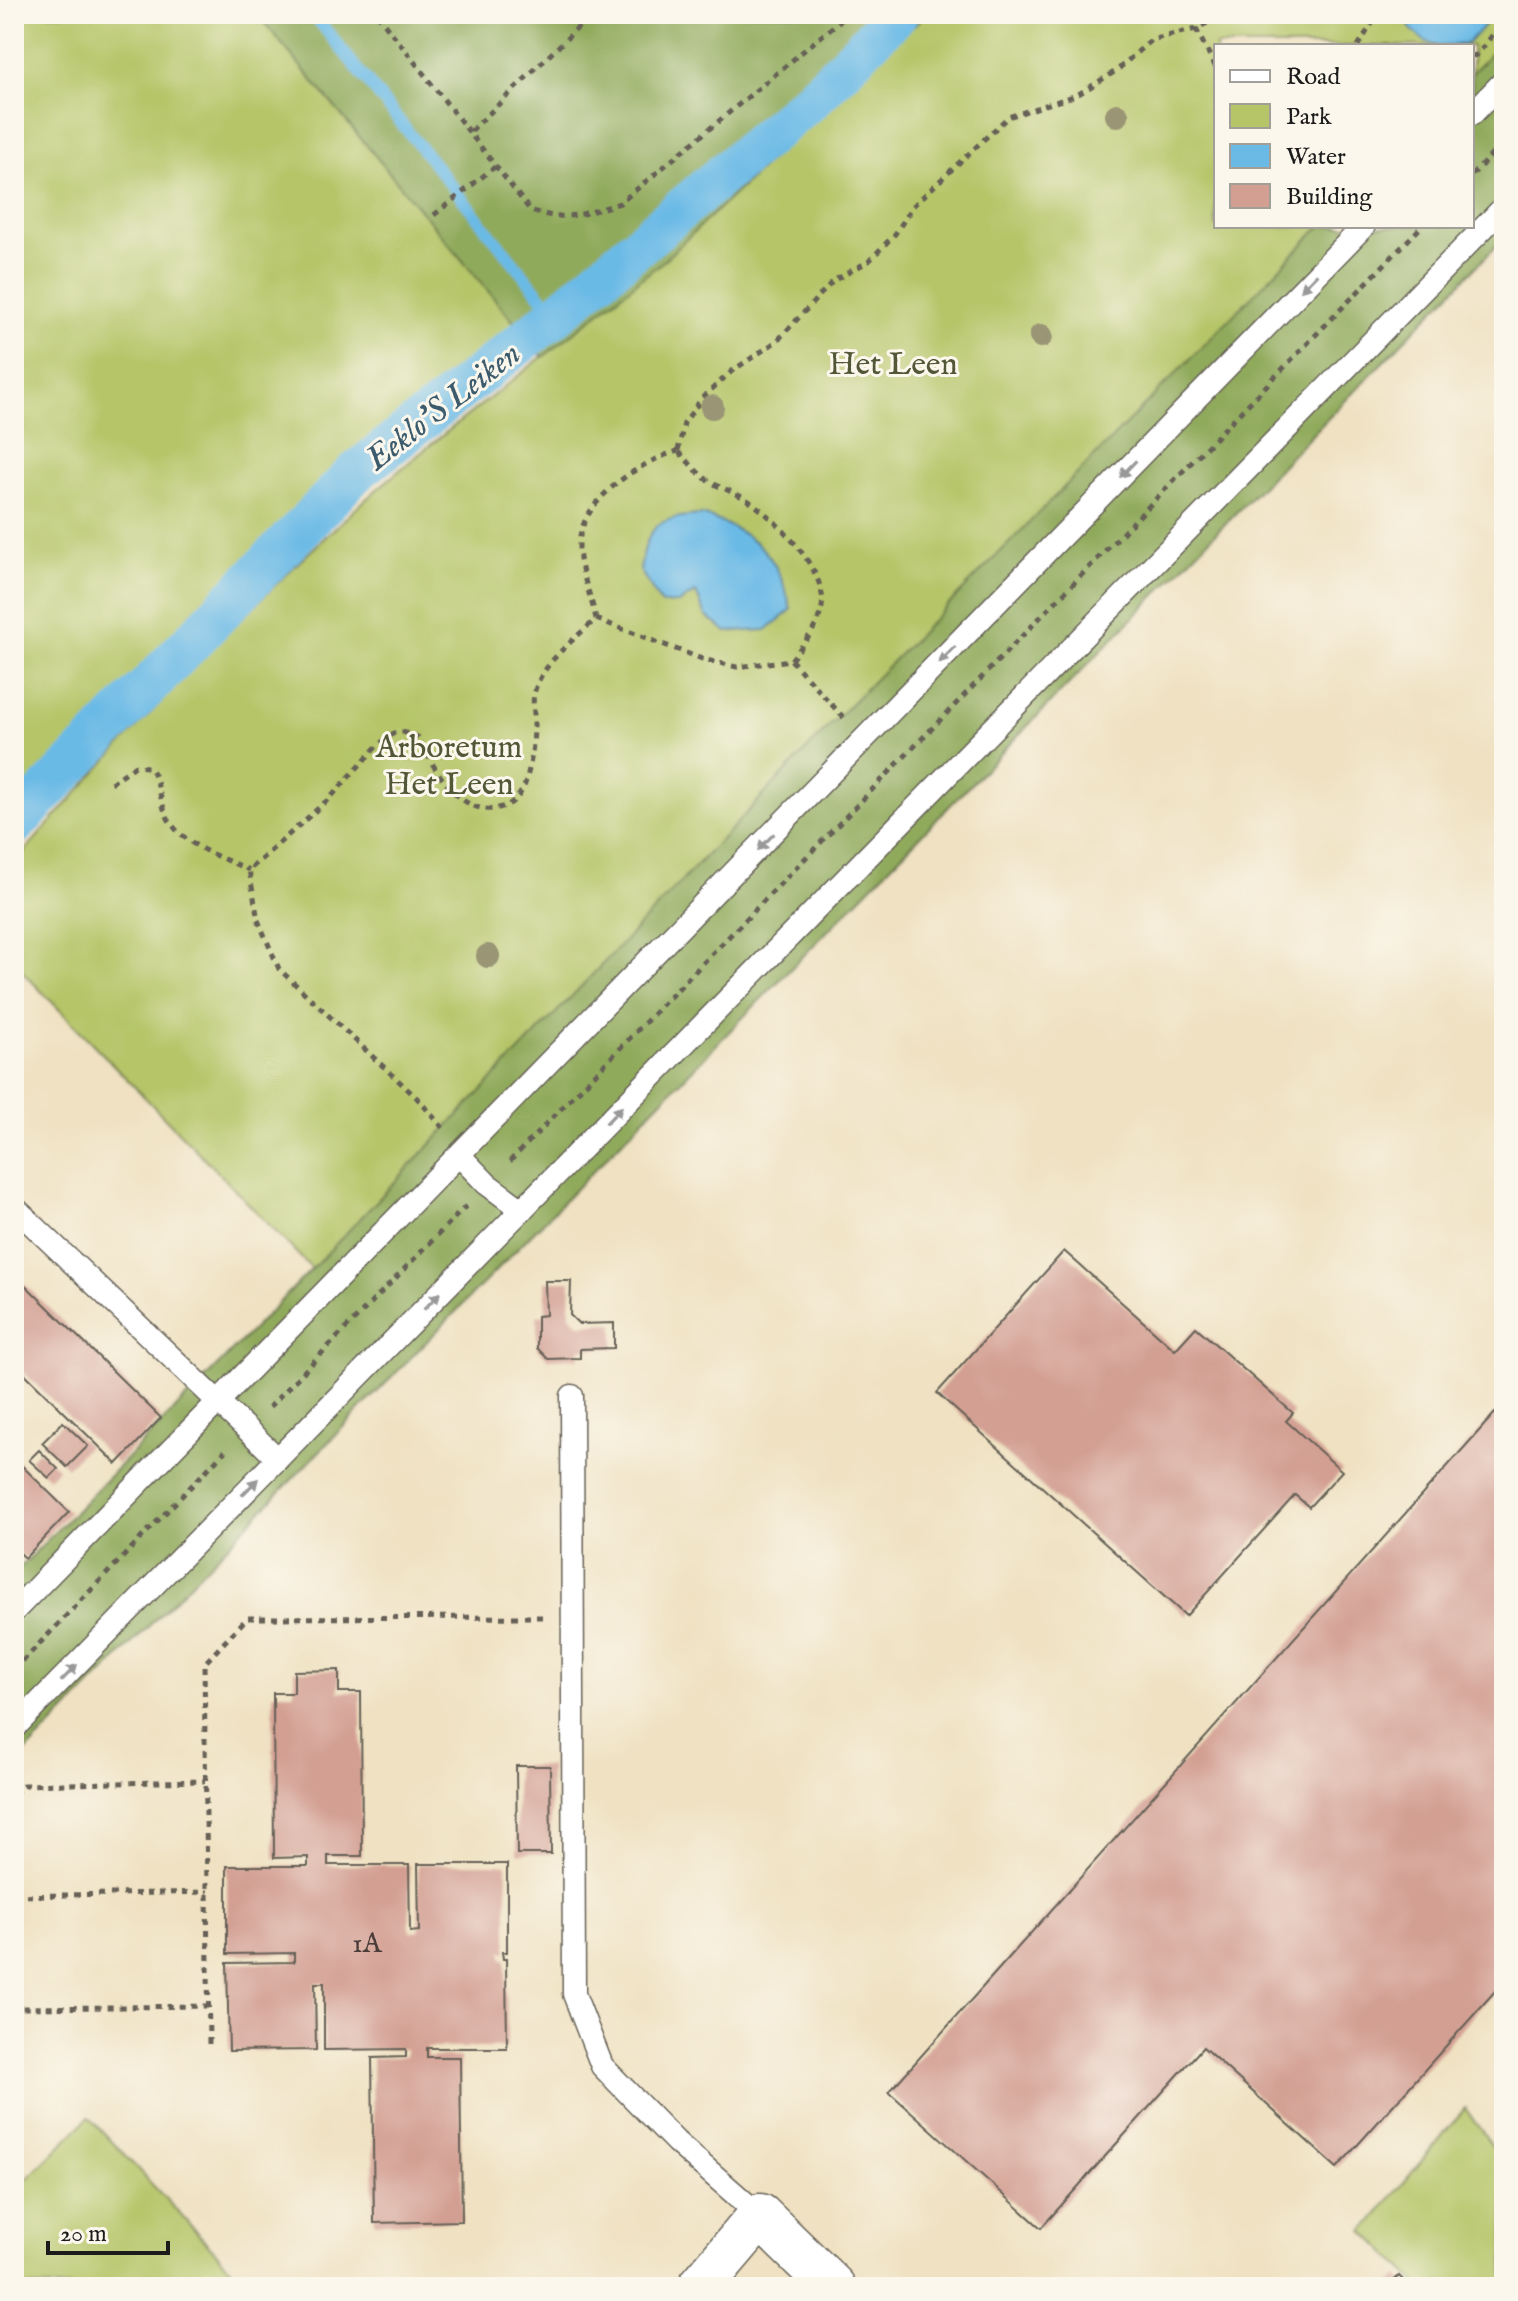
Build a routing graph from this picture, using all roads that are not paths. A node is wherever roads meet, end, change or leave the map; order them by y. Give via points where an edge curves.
1 (1504, 81) edge
2 (1474, 112) edge
3 (1504, 207) edge
4 (1362, 228) edge
5 (460, 1156) junction
6 (14, 1207) edge
7 (522, 1210) junction
8 (572, 1396) dead end
9 (218, 1402) junction
10 (278, 1459) junction
11 (14, 1611) edge
12 (14, 1728) edge
13 (760, 2216) junction
14 (700, 2287) edge
15 (833, 2287) edge

1 - 2 lane
7 -> 3 lane
4 -> 5 lane
5 - 7 lane
5 - 9 lane
6 - 9 lane
10 -> 7 lane
8 - 13 lane via 574,1994 602,2066 676,2142
9 - 10 lane
9 - 11 lane
12 -> 10 lane
13 - 14 street
13 - 15 street

